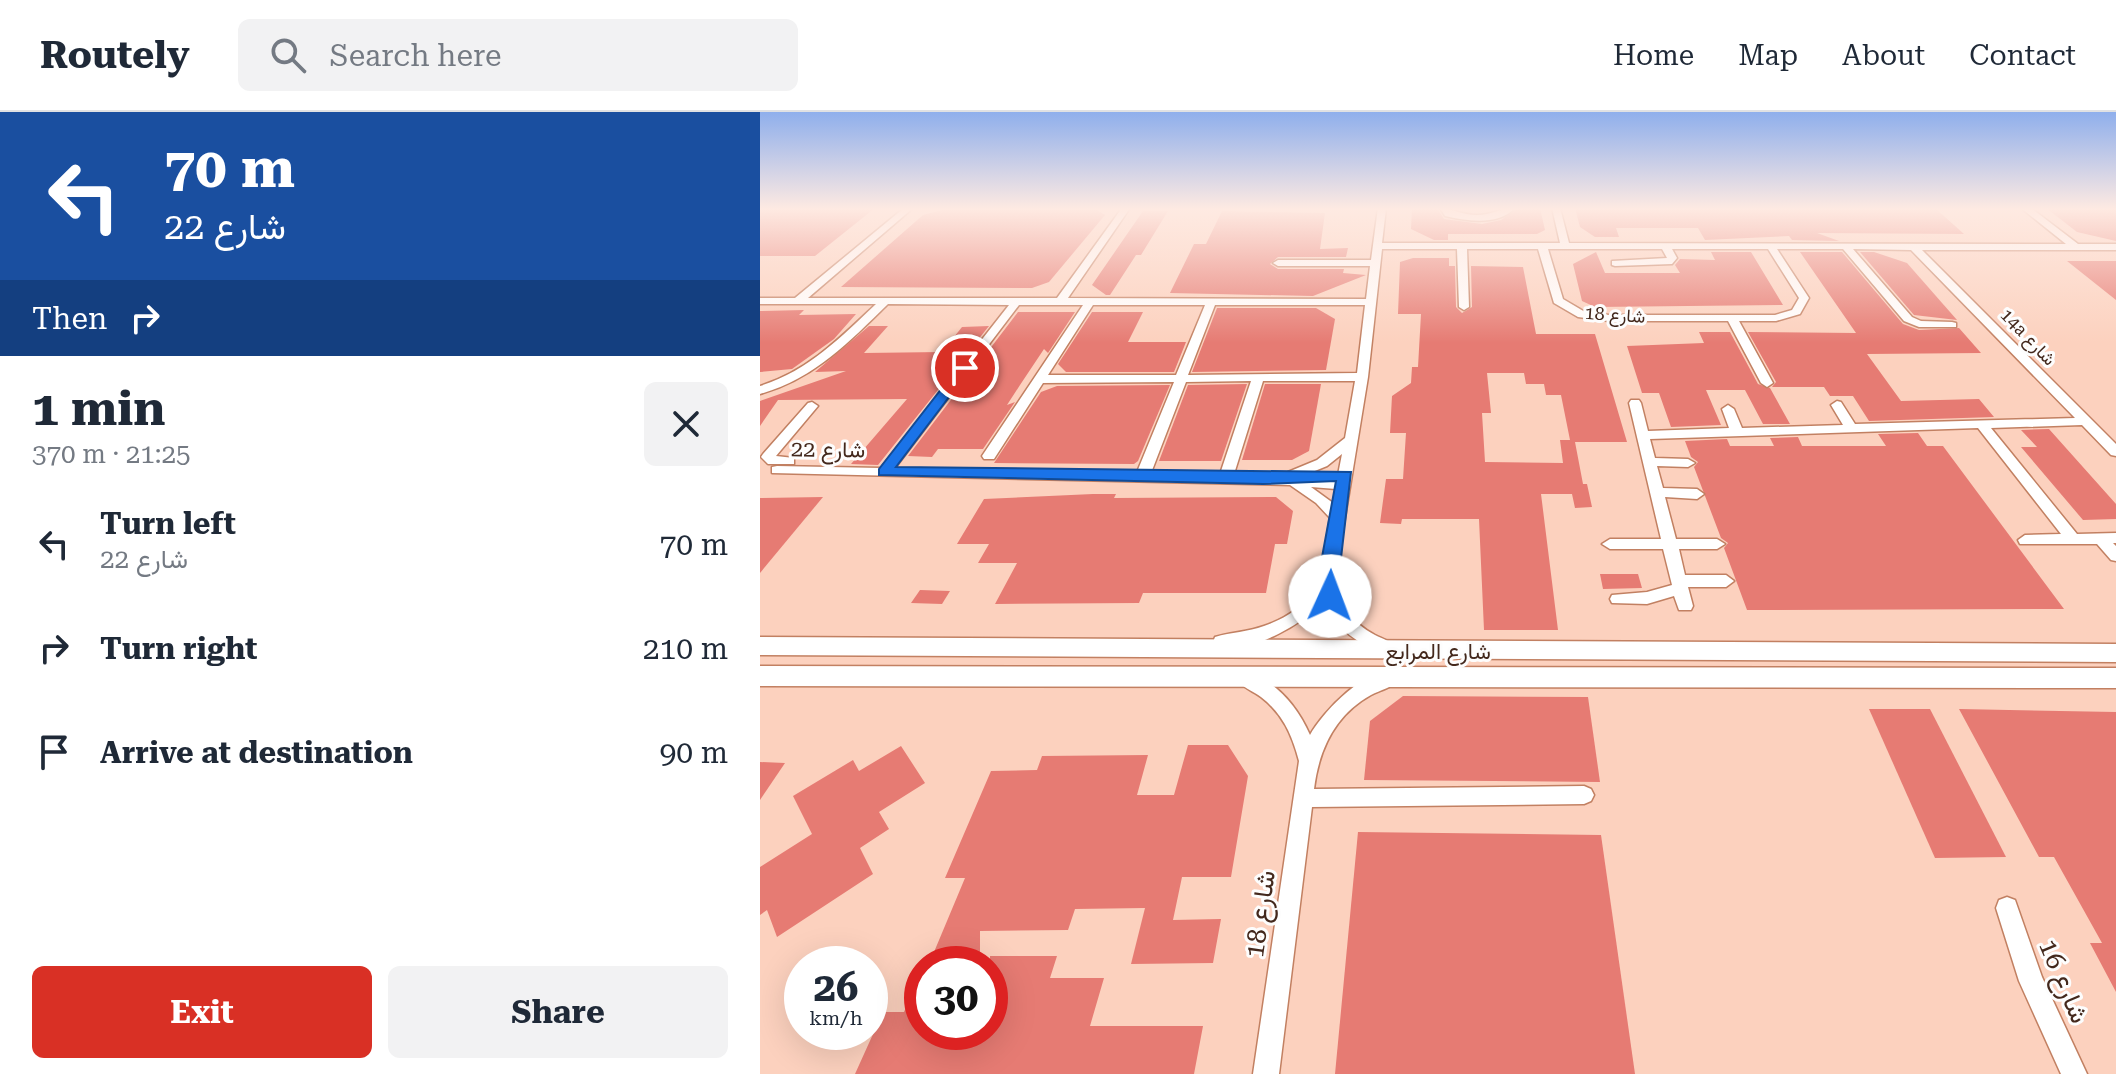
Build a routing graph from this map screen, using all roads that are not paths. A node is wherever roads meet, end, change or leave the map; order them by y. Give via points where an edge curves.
1 (855, 253) edge
2 (1094, 253) edge
3 (1376, 253) edge
4 (1462, 253) edge
5 (1544, 253) edge
6 (1669, 253) edge
7 (1775, 253) edge
8 (1851, 253) edge
9 (1920, 253) edge
10 (1278, 263) dead end
11 (1375, 263) junction
12 (1615, 263) dead end
13 (760, 301) edge
14 (798, 301) junction
15 (885, 301) junction
16 (1016, 302) junction
17 (1060, 302) junction
18 (1090, 302) junction
19 (1211, 302) junction
20 (1371, 302) junction
21 (1464, 307) dead end
22 (1732, 318) junction
23 (1952, 325) dead end
24 (1362, 377) junction
25 (1182, 378) junction
26 (1258, 378) junction
27 (1039, 379) junction
28 (1767, 383) dead end
29 (760, 390) edge
30 (1635, 403) dead end
31 (1837, 405) dead end
32 (812, 406) dead end
33 (1728, 409) dead end
34 (2085, 421) junction
35 (1982, 425) junction
36 (1852, 430) junction
37 (1737, 433) junction
38 (1645, 435) junction
39 (1352, 439) junction
40 (2116, 452) edge
41 (989, 456) dead end
42 (1650, 462) junction
43 (1688, 463) dead end
44 (777, 470) dead end
45 (817, 471) junction
46 (885, 472) junction
47 (1142, 477) junction
48 (1226, 478) junction
49 (1292, 479) junction
50 (1344, 480) junction
51 (1657, 492) junction
52 (1697, 494) dead end
53 (1337, 516) junction
54 (2108, 538) edge
55 (2073, 539) junction
56 (2025, 540) dead end
57 (1610, 544) dead end
58 (1670, 544) junction
59 (1717, 544) dead end
60 (2116, 556) edge
61 (1327, 579) junction
62 (1726, 581) dead end
63 (1680, 584) junction
64 (1618, 599) dead end
65 (1685, 606) dead end
66 (760, 646) edge
67 (1164, 649) junction
68 (1397, 651) junction
69 (2116, 653) edge
70 (760, 676) edge
71 (1399, 676) junction
72 (1243, 677) junction
73 (2116, 678) edge
74 (1308, 762) junction
75 (1584, 795) dead end
76 (1304, 798) junction
77 (2007, 908) dead end
78 (1266, 1074) edge
79 (2074, 1074) edge

1 - 14 street
2 - 17 street
3 - 11 street
4 - 21 street
5 - 22 street, شارع 18 via 1556,297 1574,312 1609,318
6 - 12 street via 1669,262
7 - 22 street, شارع 18 via 1802,294 1803,306 1776,318
8 - 23 street via 1908,319
9 - 34 street, 14a شارع
10 - 11 street
11 - 20 street
13 - 14 street
14 - 15 street
15 - 16 street
15 - 29 street via 816,366 787,383
16 - 17 street
16 - 46 street
17 - 18 street
18 - 19 street
18 - 27 street
19 - 20 street
19 - 25 street
20 - 24 street
22 - 28 street
24 - 26 street
24 - 39 street
25 - 26 street
25 - 27 street
25 - 47 street
26 - 48 street
27 - 41 street
30 - 38 street
31 - 36 street
32 - 45 street via 768,457
33 - 37 street
34 - 35 street
34 - 40 street, 14a شارع
35 - 36 street
35 - 55 street
36 - 37 street
37 - 38 street
38 - 42 street
39 - 49 street
39 - 50 street
42 - 43 street
42 - 51 street
44 - 45 street, شارع 22
45 - 46 street, شارع 22
46 - 47 street, شارع 22
47 - 48 street, شارع 22
48 - 49 street, شارع 22
49 - 50 street, شارع 22
49 - 53 street, شارع 22
50 - 53 street
51 - 52 street
51 - 58 street
53 - 61 street
54 - 55 street
54 - 60 street
55 - 56 street
57 - 58 street
58 - 59 street
58 - 63 street
61 - 67 street via 1297,618 1256,637
61 - 68 street via 1343,621 1372,642
62 - 63 street
63 - 64 street via 1655,596
63 - 65 street
66 - 67 main road, شارع المرابع
67 - 68 main road, شارع المرابع
68 - 69 main road, شارع المرابع
70 - 72 main road, شارع المرابع
71 - 72 main road, شارع المرابع
71 - 73 main road, شارع المرابع
71 - 74 street, شارع 18 via 1364,690 1334,713
72 - 74 street, شارع 18 via 1270,692 1290,713
74 - 76 street, شارع 18
75 - 76 street
76 - 78 street, شارع 18
77 - 79 street, شارع 16 via 2031,981

